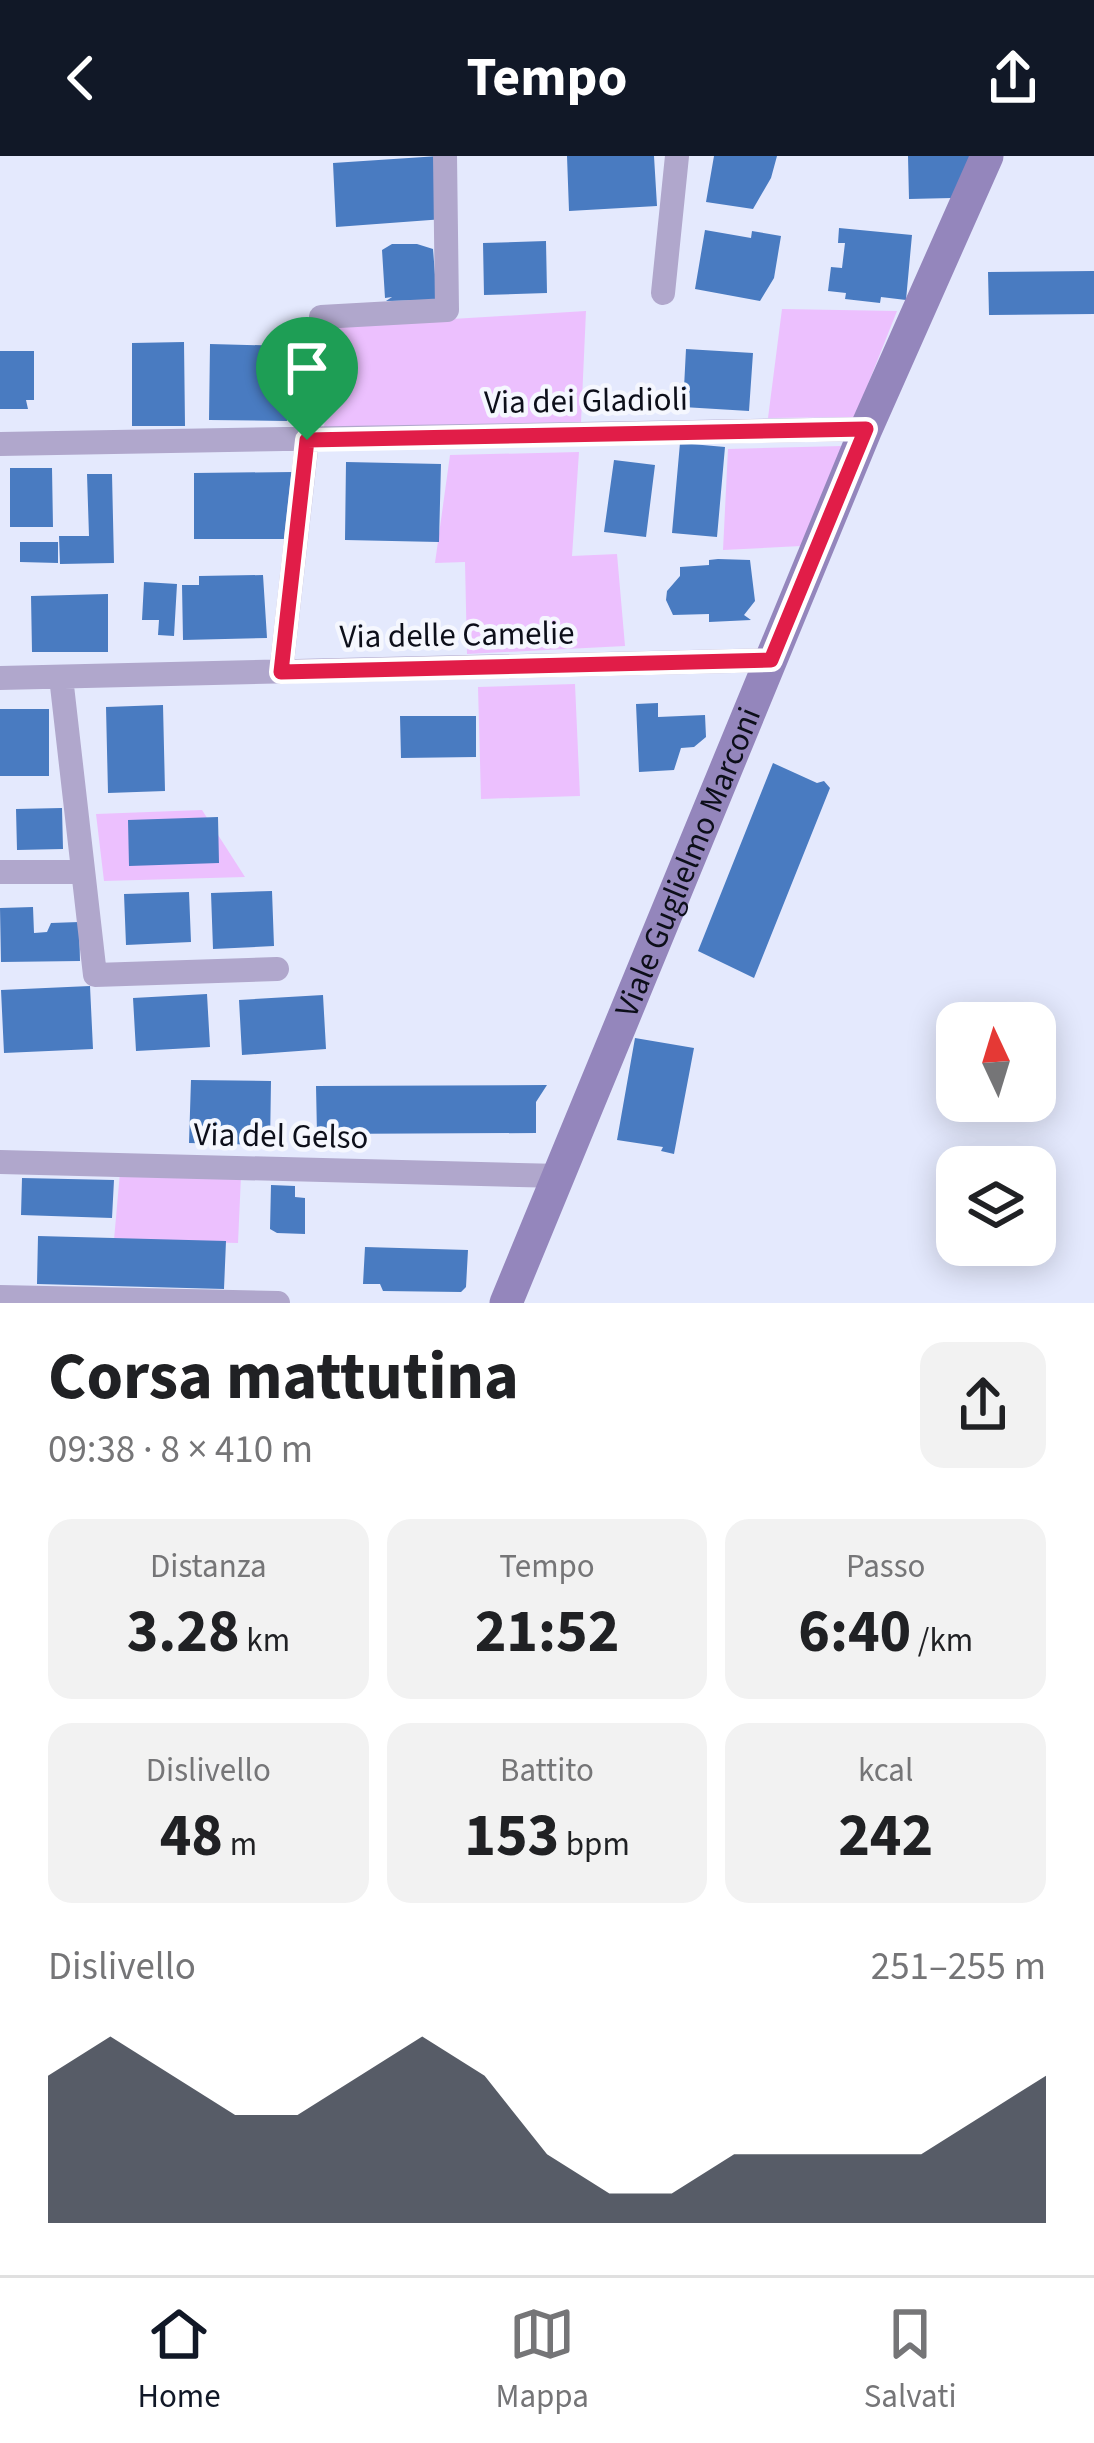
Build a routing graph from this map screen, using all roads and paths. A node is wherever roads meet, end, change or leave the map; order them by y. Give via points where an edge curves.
1 (445, 156) edge
2 (677, 156) edge
3 (988, 156) edge
4 (663, 293) dead end
5 (866, 429) junction
6 (307, 440) junction
7 (0, 444) edge
8 (771, 660) junction
9 (281, 672) junction
10 (62, 677) junction
11 (0, 678) edge
12 (0, 872) edge
13 (83, 872) junction
14 (278, 969) dead end
15 (0, 1162) edge
16 (561, 1176) junction
17 (1, 1292) edge
18 (278, 1303) edge
19 (506, 1303) edge

1 - 6 street via 447,310 321,317
2 - 4 street
3 - 5 street, Viale Guglielmo Marconi
5 - 6 street, Via dei Gladioli
5 - 8 street, Viale Guglielmo Marconi
6 - 7 street, Via dei Gladioli
6 - 9 street
8 - 9 street, Via delle Camelie
8 - 16 street, Viale Guglielmo Marconi
9 - 10 street, Via delle Camelie
10 - 11 street, Via delle Camelie
10 - 13 street
12 - 13 street
13 - 14 street via 94,975
15 - 16 street, Via del Gelso
16 - 19 street, Viale Guglielmo Marconi
17 - 18 street

